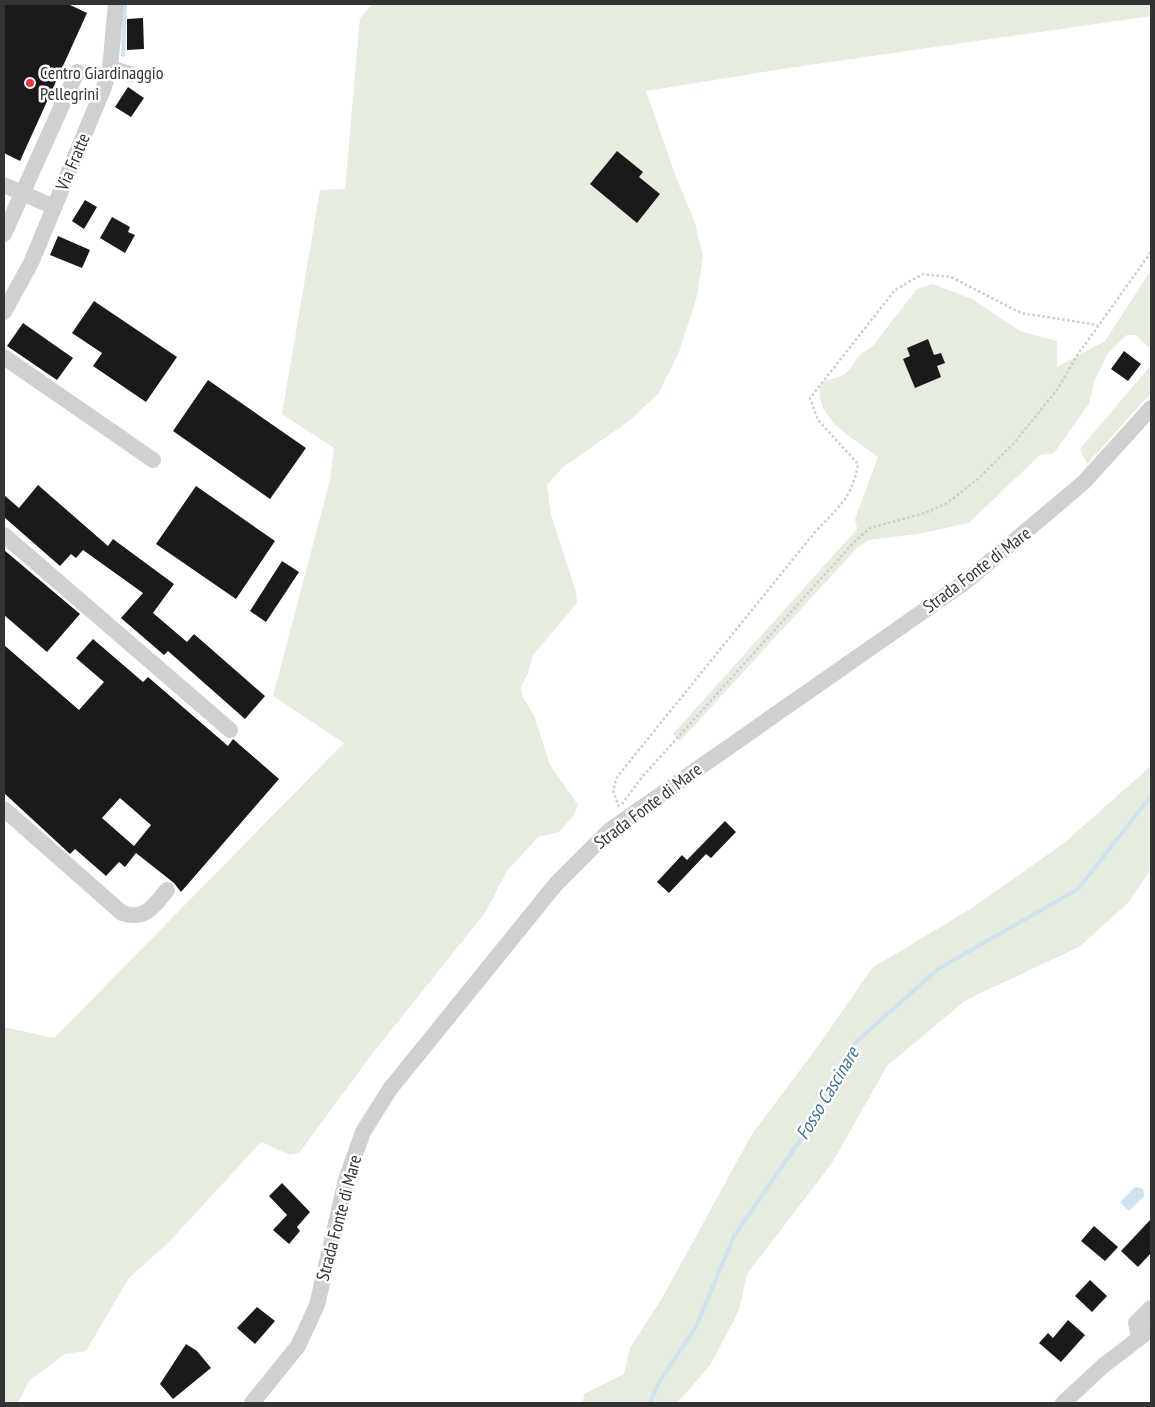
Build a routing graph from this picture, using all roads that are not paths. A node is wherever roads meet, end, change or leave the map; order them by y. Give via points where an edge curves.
1 (116, 4) edge
2 (110, 68) junction
3 (77, 72) dead end
4 (130, 74) dead end
5 (4, 185) edge
6 (22, 193) junction
7 (54, 207) junction
8 (4, 234) edge
9 (4, 312) edge
10 (4, 357) edge
11 (1151, 408) edge
12 (153, 460) dead end
13 (4, 535) edge
14 (230, 730) dead end
15 (4, 809) edge
16 (167, 890) dead end
17 (1151, 1308) edge
18 (1145, 1333) edge
19 (252, 1403) edge
20 (1062, 1403) edge

1 - 2 street, Via Fratte
2 - 4 street
2 - 7 street, Via Fratte
3 - 6 street
5 - 6 street
6 - 7 street
6 - 8 street
7 - 9 street, Via Fratte via 31,263
10 - 12 street
11 - 19 street, Strada Fonte di Mare via 1084,482 968,580 610,830 556,884 390,1089 363,1132 346,1180 317,1305 298,1346
13 - 14 street
15 - 16 street via 122,913 142,916
17 - 18 street via 1136,1323
18 - 20 street

